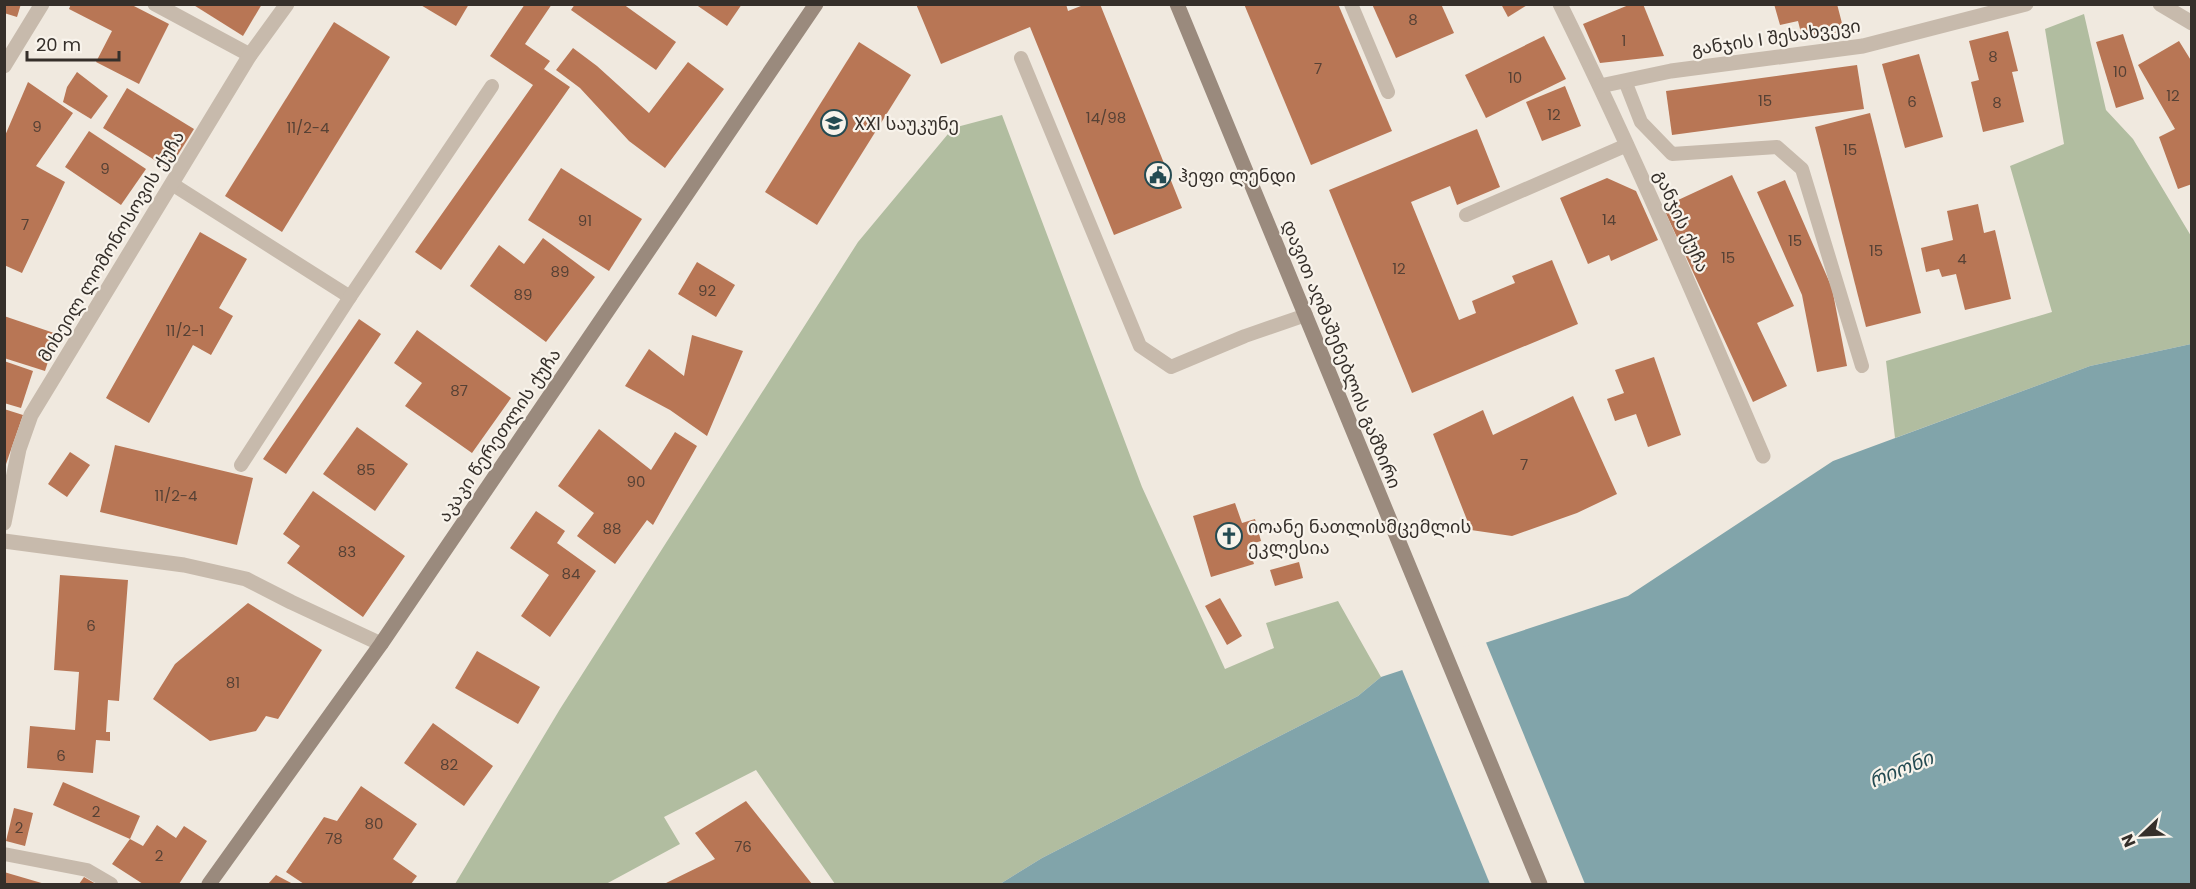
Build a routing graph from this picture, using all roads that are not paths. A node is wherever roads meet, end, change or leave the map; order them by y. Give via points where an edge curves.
1 (42, 4) edge
2 (155, 4) edge
3 (287, 4) edge
4 (816, 4) edge
5 (1177, 4) edge
6 (1351, 4) edge
7 (1560, 4) edge
8 (2026, 4) edge
9 (2160, 4) edge
10 (2192, 23) edge
11 (250, 55) junction
12 (1021, 58) dead end
13 (4, 66) edge
14 (1624, 81) junction
15 (492, 86) dead end
16 (1600, 87) junction
17 (1388, 92) dead end
18 (1627, 145) junction
19 (172, 184) junction
20 (1466, 215) dead end
21 (350, 297) junction
22 (1305, 315) junction
23 (1862, 366) dead end
24 (1763, 456) dead end
25 (241, 465) dead end
26 (4, 523) edge
27 (4, 541) edge
28 (381, 644) junction
29 (4, 854) edge
30 (111, 885) edge
31 (209, 885) edge
32 (1540, 885) edge

1 - 13 street
2 - 11 street
3 - 11 street, მიხეილ ლომონოსოვის ქუჩა
4 - 28 main road, აკაკი წერეთლის ქუჩა
5 - 22 main road, დავით აღმაშენებლის გამზირი
6 - 17 lane
7 - 16 street, განჯის ქუჩა
8 - 14 street, განჯის I შესახვევი via 1863,46 1671,71
9 - 10 street
11 - 19 street, მიხეილ ლომონოსოვის ქუჩა
12 - 22 lane via 1140,346 1171,367
14 - 16 street, განჯის I შესახვევი
14 - 23 lane via 1641,122 1672,154 1776,147 1802,169
15 - 21 lane
16 - 18 street, განჯის ქუჩა
18 - 20 lane
18 - 24 street, განჯის ქუჩა
19 - 21 lane
19 - 26 street, მიხეილ ლომონოსოვის ქუჩა via 31,415 19,450
21 - 25 lane
22 - 32 main road, დავით აღმაშენებლის გამზირი
27 - 28 street via 184,565 246,579
28 - 31 main road, აკაკი წერეთლის ქუჩა
29 - 30 lane via 87,870

